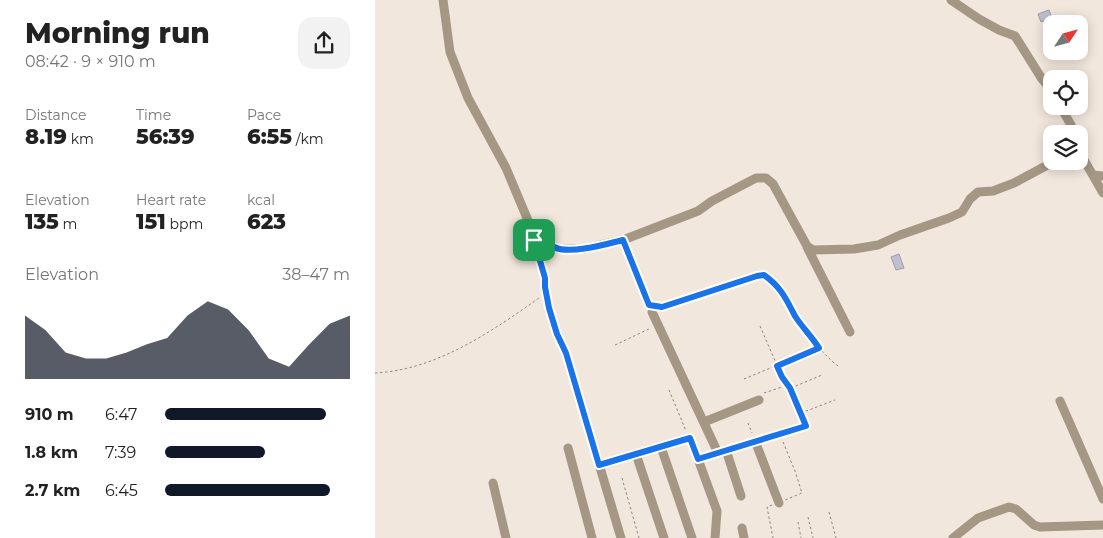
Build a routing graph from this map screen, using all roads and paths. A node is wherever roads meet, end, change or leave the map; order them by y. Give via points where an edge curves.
1 (443, 0) edge
2 (951, 0) edge
3 (1043, 81) edge
4 (1088, 166) edge
5 (1043, 167) edge
6 (1093, 175) junction
7 (1103, 176) edge
8 (1103, 193) edge
9 (534, 240) junction
10 (623, 240) junction
11 (807, 246) junction
12 (546, 294) junction
13 (652, 312) dead end
14 (658, 325) junction
15 (761, 326) dead end
16 (850, 332) dead end
17 (615, 345) dead end
18 (819, 348) junction
19 (777, 366) junction
20 (837, 366) dead end
21 (375, 373) edge
22 (822, 375) dead end
23 (744, 379) dead end
24 (788, 386) junction
25 (790, 388) junction
26 (669, 390) dead end
27 (759, 400) joint
28 (835, 400) dead end
29 (1060, 401) dead end
30 (801, 413) junction
31 (704, 422) junction
32 (748, 423) dead end
33 (806, 426) joint
34 (780, 435) junction
35 (690, 438) joint
36 (755, 441) junction
37 (661, 447) junction
38 (568, 448) dead end
39 (722, 451) junction
40 (636, 454) junction
41 (599, 465) junction
42 (622, 478) dead end
43 (493, 483) dead end
44 (802, 493) dead end
45 (741, 496) dead end
46 (1103, 499) edge
47 (779, 503) dead end
48 (829, 512) dead end
49 (808, 517) dead end
50 (798, 522) dead end
51 (1103, 525) edge
52 (742, 528) dead end
53 (506, 538) edge
54 (592, 538) edge
55 (621, 538) edge
56 (639, 538) edge
57 (664, 538) edge
58 (692, 538) edge
59 (715, 538) edge
60 (744, 538) edge
61 (801, 538) edge
62 (813, 538) edge
63 (837, 538) edge
64 (953, 538) edge

1 - 9 street via 450,52 477,117 506,168
2 - 3 street via 979,19 1015,36
4 - 6 street
5 - 11 street via 993,191 978,192 962,212 878,245 813,250
6 - 7 street
6 - 8 street
9 - 10 street via 541,238 555,248 583,249
9 - 12 street
10 - 11 street via 698,211 756,178 765,178 773,184
10 - 18 path via 649,305 662,307 764,275 783,292
11 - 16 street
12 - 21 path via 489,333 462,347 411,368
12 - 41 street
13 - 14 street
14 - 17 path
14 - 31 street
15 - 19 path
18 - 19 path
18 - 20 path
19 - 23 path
19 - 24 path
22 - 25 path
24 - 25 path
24 - 27 path via 763,394
25 - 30 path
26 - 35 path
27 - 31 street
28 - 30 path
29 - 46 street
30 - 33 path
31 - 39 street
32 - 36 path
33 - 34 street
34 - 36 street
34 - 44 path
35 - 37 street
36 - 39 street
36 - 47 street
37 - 40 street
37 - 58 street
38 - 54 street
39 - 45 street
39 - 59 street via 698,459 717,511
40 - 41 street
40 - 57 street
41 - 55 street
42 - 56 path
43 - 53 street
48 - 63 path
49 - 62 path
50 - 61 path
51 - 64 street via 1040,528 1009,507 977,518
52 - 60 street

